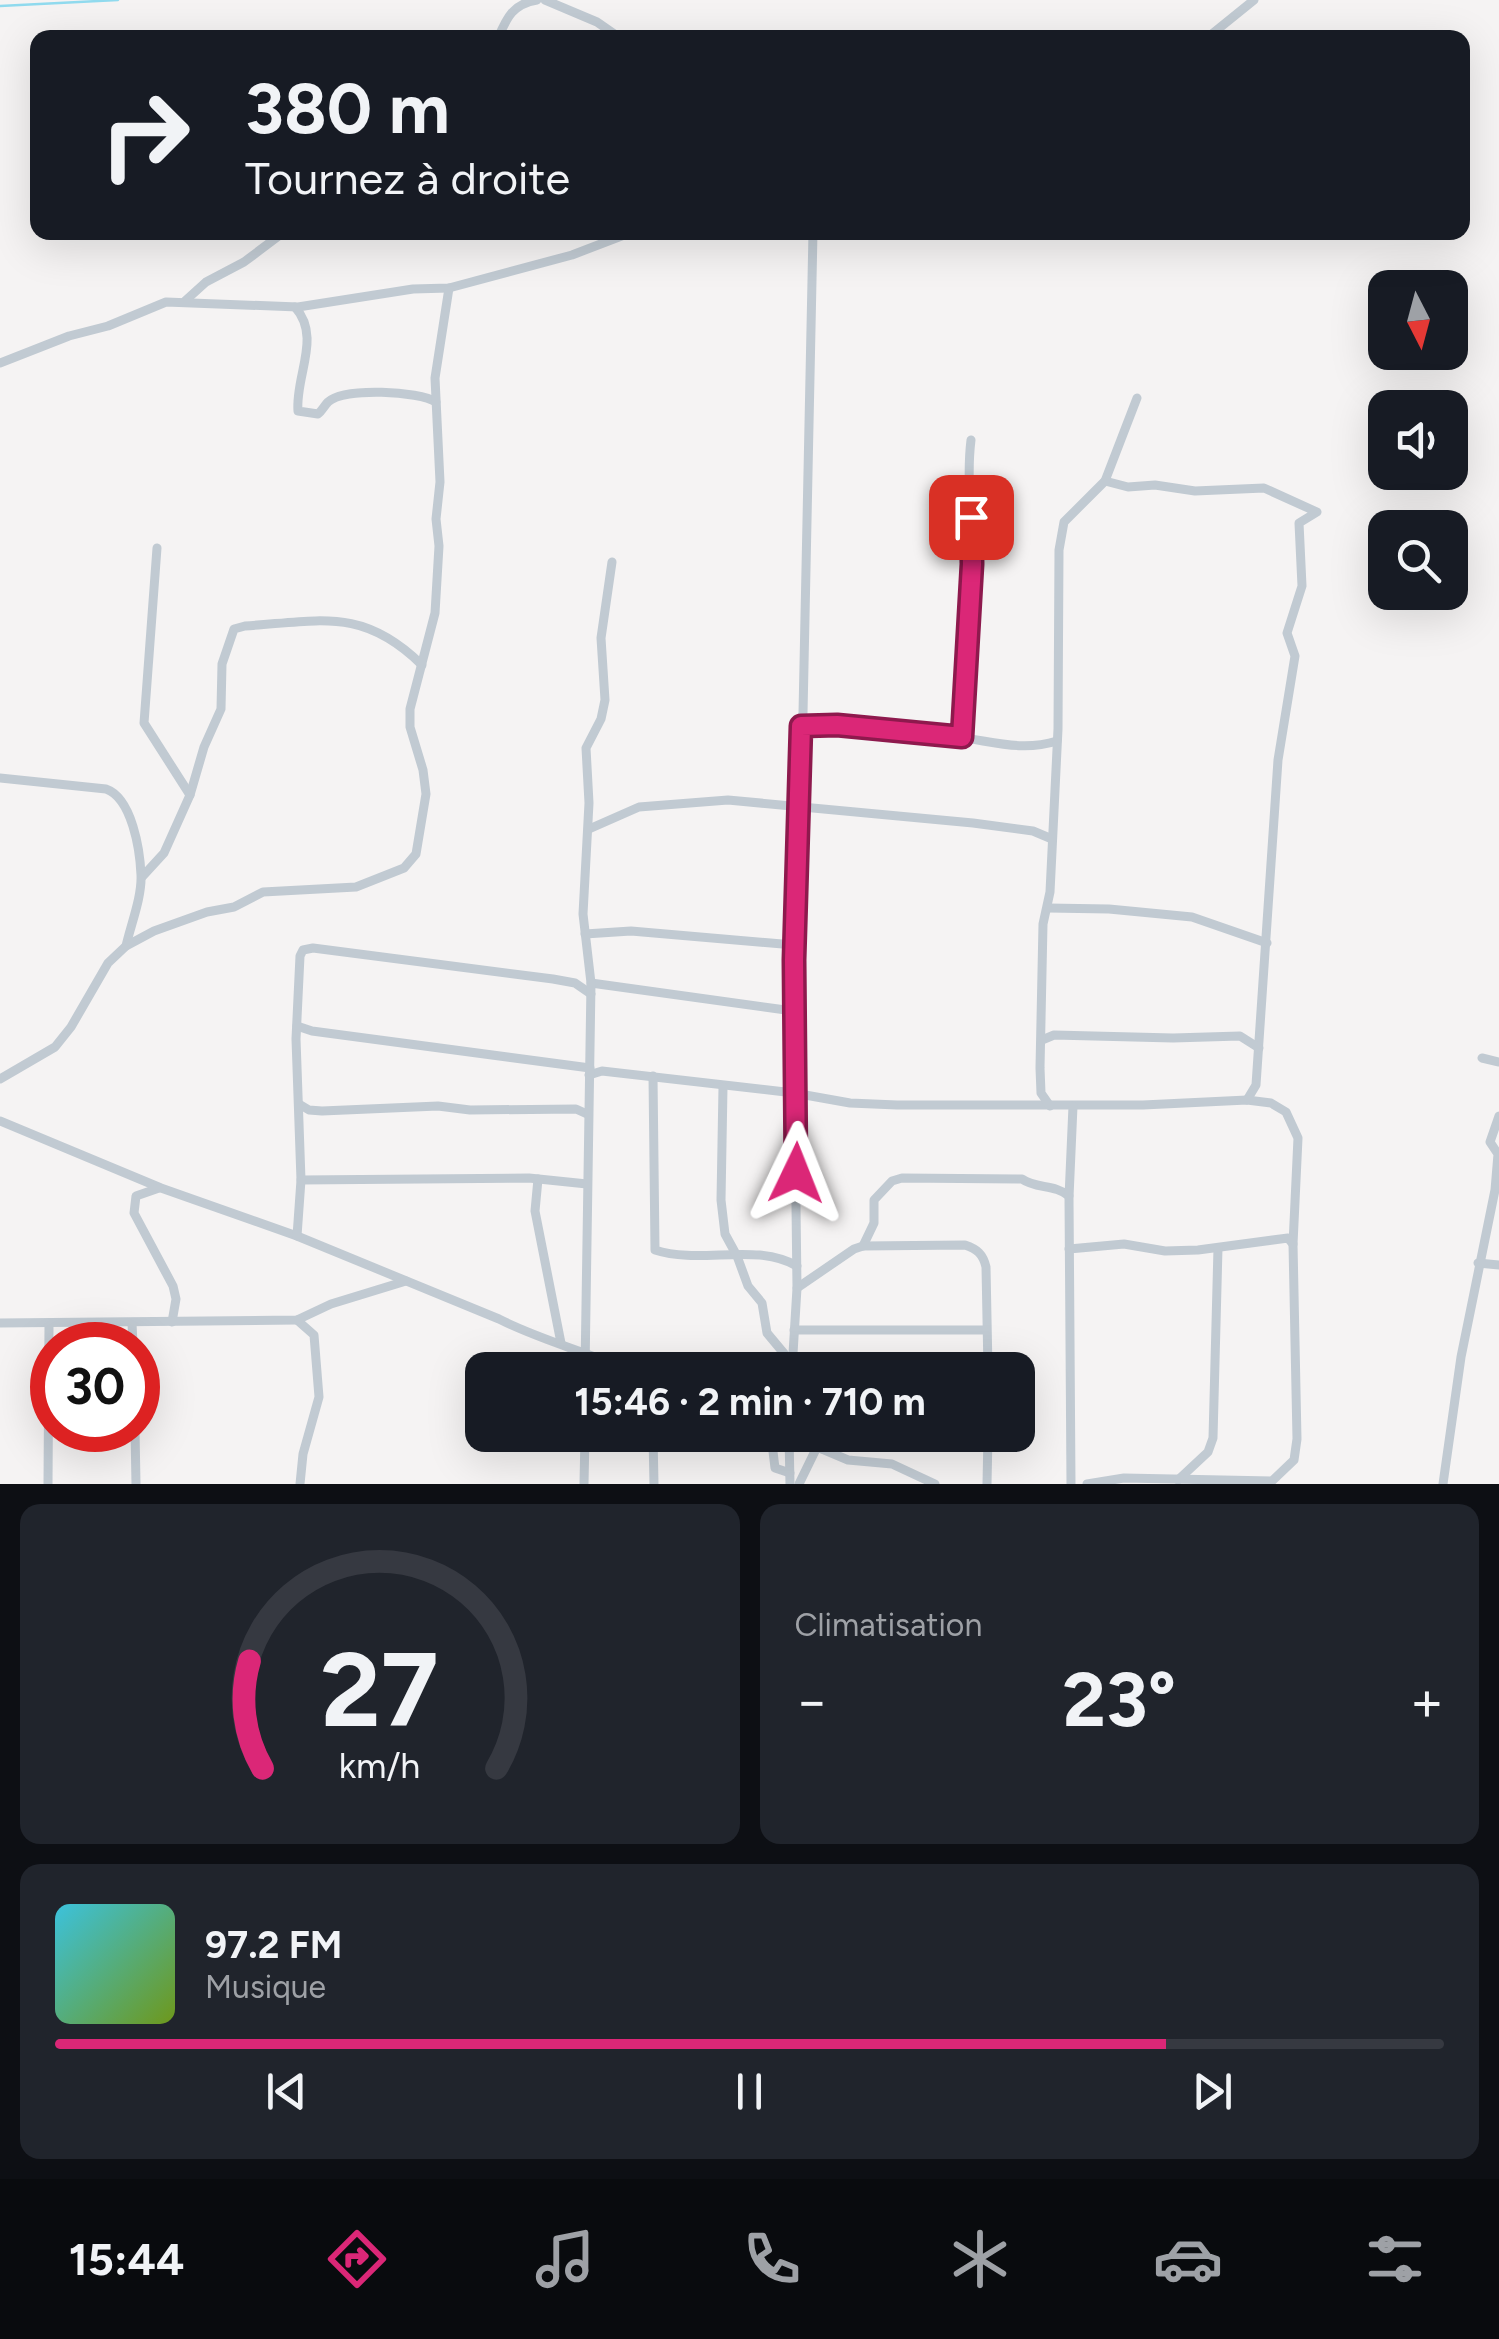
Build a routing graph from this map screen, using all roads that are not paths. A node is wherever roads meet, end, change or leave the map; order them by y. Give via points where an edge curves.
1 (541, 0) edge
2 (1254, 0) edge
3 (501, 30) edge
4 (608, 30) edge
5 (1217, 30) edge
6 (273, 240) edge
7 (611, 240) edge
8 (814, 240) edge
9 (448, 288) junction
10 (185, 301) junction
11 (295, 307) junction
12 (0, 363) edge
13 (1137, 398) dead end
14 (436, 402) junction
15 (972, 440) dead end
16 (1105, 481) junction
17 (158, 548) dead end
18 (612, 562) dead end
19 (422, 665) junction
20 (801, 726) junction
21 (962, 737) junction
22 (1057, 741) junction
23 (0, 778) edge
24 (190, 794) junction
25 (798, 807) junction
26 (589, 829) junction
27 (1052, 840) junction
28 (142, 877) junction
29 (1048, 908) junction
30 (584, 934) junction
31 (1267, 943) junction
32 (794, 945) junction
33 (126, 946) junction
34 (591, 989) junction
35 (794, 1011) junction
36 (297, 1026) junction
37 (312, 1031) junction
38 (1042, 1040) junction
39 (296, 1042) junction
40 (1259, 1048) junction
41 (1482, 1058) dead end
42 (1499, 1062) edge
43 (590, 1068) junction
44 (653, 1076) junction
45 (0, 1079) edge
46 (723, 1087) junction
47 (1041, 1092) junction
48 (794, 1093) junction
49 (588, 1100) junction
50 (1247, 1100) junction
51 (299, 1104) junction
52 (1050, 1106) junction
53 (1072, 1106) junction
54 (1024, 1107) junction
55 (576, 1109) junction
56 (588, 1114) junction
57 (1499, 1116) edge
58 (0, 1120) edge
59 (1499, 1152) edge
60 (538, 1179) junction
61 (301, 1180) junction
62 (587, 1184) junction
63 (161, 1188) junction
64 (1497, 1190) edge
65 (1069, 1196) junction
66 (297, 1236) junction
67 (1293, 1244) junction
68 (862, 1246) junction
69 (1218, 1248) junction
70 (1070, 1249) junction
71 (738, 1256) junction
72 (1478, 1264) junction
73 (1499, 1265) edge
74 (797, 1266) junction
75 (406, 1281) junction
76 (797, 1288) junction
77 (297, 1320) junction
78 (0, 1322) edge
79 (160, 1322) edge
80 (172, 1322) junction
81 (30, 1323) edge
82 (794, 1330) junction
83 (986, 1330) junction
84 (562, 1344) junction
85 (585, 1352) joint
86 (781, 1352) edge
87 (793, 1352) edge
88 (987, 1352) edge
89 (48, 1452) edge
90 (136, 1452) edge
91 (584, 1452) edge
92 (653, 1452) edge
93 (774, 1452) edge
94 (789, 1452) edge
95 (818, 1452) edge
96 (829, 1452) edge
97 (988, 1452) edge
98 (790, 1478) edge
99 (1178, 1480) junction
100 (48, 1484) edge
101 (136, 1484) edge
102 (300, 1484) edge
103 (584, 1484) edge
104 (654, 1484) edge
105 (799, 1484) edge
106 (935, 1484) edge
107 (987, 1484) edge
108 (1071, 1484) edge
109 (1087, 1484) edge
110 (1442, 1484) edge

1 - 3 street via 509,11
1 - 4 street
2 - 5 street
6 - 10 street
7 - 9 street
8 - 20 street
9 - 11 street
9 - 14 street
10 - 11 street
10 - 12 street via 166,302
11 - 14 street via 308,342 298,411 318,414 331,400 367,392 422,394
13 - 16 street
14 - 19 street via 439,546 435,613
15 - 21 street
16 - 22 street via 1074,510 1062,532
16 - 31 street via 1195,491 1264,488 1317,512 1299,523 1302,586 1286,633 1295,656 1278,760
17 - 24 street via 144,723
18 - 26 street via 601,638 605,700 586,748
19 - 24 street via 398,641 356,623 234,629 222,664 221,709
19 - 33 street via 410,727 426,794 416,854 404,868 356,887 263,892
20 - 21 street
20 - 25 street
21 - 22 street via 1011,746
22 - 27 street
23 - 28 street via 114,792 132,828
24 - 28 street via 164,852
25 - 26 street via 728,800 639,807
25 - 27 street via 973,823
25 - 32 street
26 - 30 street
27 - 29 street
28 - 33 street
29 - 31 street via 1192,917
29 - 38 street
30 - 32 street via 631,931
30 - 34 street
31 - 40 street
32 - 35 street
33 - 45 street via 55,1047
34 - 35 street
34 - 36 street via 313,948 300,956
34 - 43 street
35 - 48 street
36 - 37 street
36 - 39 street
37 - 39 street
37 - 43 street
38 - 40 street via 1240,1036
38 - 47 street
39 - 51 street
40 - 50 street via 1254,1092
41 - 42 street
43 - 44 street
43 - 49 street
44 - 46 street
44 - 71 street via 653,1246 662,1253
46 - 48 street
46 - 71 street via 721,1200 725,1234
47 - 52 street
47 - 54 street
48 - 54 street via 850,1103
48 - 74 street
49 - 55 street
49 - 56 street
50 - 53 street
50 - 67 street via 1286,1112 1298,1138
51 - 55 street via 322,1111
51 - 61 street
52 - 53 street
52 - 54 street
53 - 65 street
55 - 56 street
56 - 62 street
57 - 59 street via 1490,1142
58 - 63 street
59 - 64 street
60 - 61 street
60 - 62 street
60 - 84 street via 535,1211
61 - 66 street
62 - 85 street
63 - 66 street
63 - 80 street via 133,1203 173,1286
64 - 72 street
65 - 68 street via 1022,1179 902,1178 874,1200 874,1224
65 - 70 street
66 - 75 street
67 - 69 street via 1288,1238
67 - 99 street via 1294,1460 1272,1481
68 - 76 street
68 - 83 street via 974,1248 986,1267
69 - 70 street
69 - 99 street via 1214,1438
70 - 108 street
71 - 74 street via 782,1258
71 - 86 street
72 - 73 street
72 - 110 street
74 - 76 street
75 - 77 street
75 - 84 street
76 - 82 street
77 - 80 street
77 - 102 street via 314,1334 319,1397
78 - 81 street
79 - 80 street
82 - 83 street
82 - 87 street
83 - 88 street
84 - 85 street
89 - 100 street
90 - 101 street
91 - 103 street
92 - 104 street
93 - 98 street via 775,1468
94 - 98 street
95 - 105 street
96 - 106 street via 892,1464
97 - 107 street
99 - 109 street

